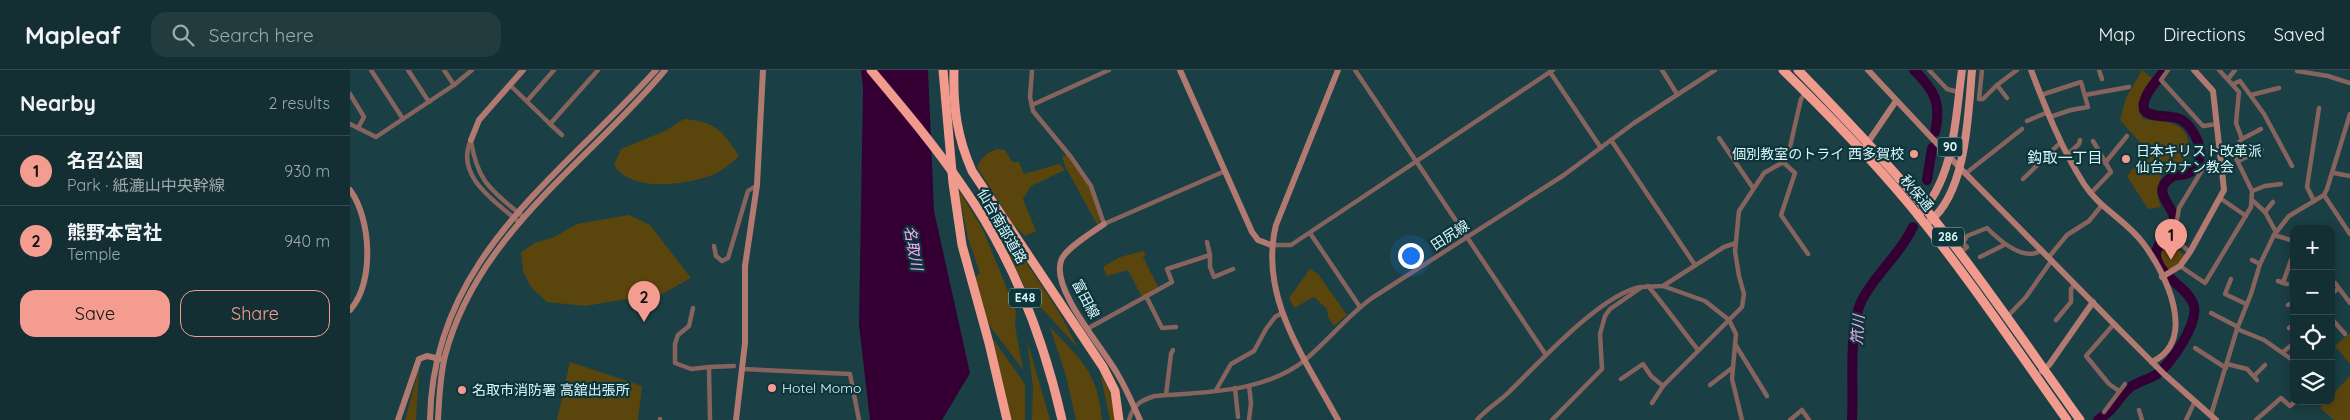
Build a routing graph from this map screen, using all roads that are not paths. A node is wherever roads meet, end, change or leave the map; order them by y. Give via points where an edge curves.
1 (371, 70) edge
2 (408, 70) edge
3 (444, 70) edge
4 (472, 70) edge
5 (524, 70) edge
6 (554, 70) edge
7 (598, 70) edge
8 (656, 70) edge
9 (665, 70) edge
10 (763, 70) edge
11 (871, 70) edge
12 (943, 70) edge
13 (954, 70) edge
14 (1032, 70) edge
15 (1109, 70) edge
16 (1180, 70) edge
17 (1338, 70) edge
18 (1355, 70) edge
19 (1662, 70) edge
20 (1715, 70) edge
21 (1783, 70) edge
22 (1798, 70) edge
23 (1868, 70) edge
24 (1929, 70) edge
25 (1962, 70) edge
26 (1972, 70) edge
27 (1982, 70) edge
28 (2017, 70) edge
29 (2031, 70) edge
30 (2099, 70) edge
31 (2168, 70) edge
32 (2194, 70) edge
33 (2219, 70) edge
34 (2235, 70) edge
35 (1552, 71) edge
36 (2297, 71) edge
37 (2228, 78) junction
38 (2102, 79) dead end
39 (2350, 83) edge
40 (2233, 84) junction
41 (454, 85) junction
42 (1997, 85) junction
43 (511, 86) junction
44 (2129, 87) dead end
45 (2279, 88) dead end
46 (1959, 90) junction
47 (1806, 92) junction
48 (350, 94) edge
49 (1677, 94) junction
50 (2085, 94) junction
51 (2041, 95) junction
52 (2251, 95) junction
53 (1969, 98) junction
54 (2007, 98) dead end
55 (527, 101) junction
56 (429, 102) junction
57 (1896, 102) junction
58 (1032, 105) junction
59 (2319, 108) dead end
60 (2350, 114) edge
61 (2049, 115) junction
62 (403, 119) junction
63 (2027, 121) dead end
64 (350, 124) edge
65 (550, 124) junction
66 (2217, 124) junction
67 (358, 128) junction
68 (2022, 129) dead end
69 (2261, 129) dead end
70 (562, 135) dead end
71 (2128, 136) dead end
72 (1719, 138) dead end
73 (2242, 139) junction
74 (2343, 139) junction
75 (471, 140) junction
76 (1611, 140) junction
77 (2080, 140) dead end
78 (2093, 141) dead end
79 (2350, 141) edge
80 (1868, 142) junction
81 (2061, 142) junction
82 (1601, 148) junction
83 (2262, 150) dead end
84 (1862, 151) junction
85 (2067, 155) junction
86 (1949, 157) junction
87 (1416, 161) junction
88 (2238, 161) junction
89 (1784, 163) junction
90 (2105, 163) junction
91 (2222, 163) junction
92 (2292, 166) dead end
93 (1225, 171) junction
94 (1963, 171) junction
95 (2334, 172) junction
96 (2350, 176) edge
97 (2023, 179) dead end
98 (2281, 184) dead end
99 (757, 185) junction
100 (1753, 188) junction
101 (350, 190) edge
102 (2252, 190) junction
103 (2091, 194) junction
104 (2324, 195) junction
105 (2220, 198) junction
106 (2252, 200) junction
107 (2314, 201) junction
108 (2273, 202) dead end
109 (2102, 205) junction
110 (1926, 208) junction
111 (2266, 212) junction
112 (514, 214) junction
113 (1918, 216) junction
114 (2246, 216) junction
115 (1933, 218) junction
116 (521, 220) junction
117 (1104, 224) junction
118 (1925, 224) junction
119 (1310, 232) junction
120 (2275, 233) junction
121 (2350, 234) edge
122 (1467, 238) junction
123 (2290, 239) edge
124 (1207, 242) dead end
125 (1736, 243) junction
126 (1271, 245) junction
127 (2004, 245) junction
128 (714, 246) dead end
129 (2042, 250) junction
130 (2190, 252) junction
131 (1960, 253) junction
132 (1808, 254) dead end
133 (1210, 255) junction
134 (1980, 257) dead end
135 (2051, 259) junction
136 (2252, 260) dead end
137 (2290, 263) edge
138 (2260, 264) junction
139 (1695, 265) junction
140 (2180, 266) junction
141 (1233, 268) dead end
142 (2166, 275) junction
143 (2230, 279) dead end
144 (2283, 282) dead end
145 (2335, 283) dead end
146 (2075, 284) junction
147 (1648, 286) junction
148 (1663, 286) junction
149 (1642, 287) junction
150 (2338, 289) junction
151 (2335, 291) edge
152 (1146, 296) junction
153 (2093, 302) junction
154 (2350, 303) edge
155 (2246, 304) junction
156 (1360, 307) junction
157 (693, 308) dead end
158 (350, 310) edge
159 (2211, 313) dead end
160 (1282, 314) junction
161 (2006, 317) junction
162 (1729, 320) junction
163 (2056, 320) dead end
164 (2335, 323) edge
165 (2114, 324) junction
166 (1176, 327) dead end
167 (2237, 328) junction
168 (1087, 329) junction
169 (2345, 334) dead end
170 (1735, 344) junction
171 (2290, 346) edge
172 (2195, 348) dead end
173 (1173, 350) dead end
174 (1698, 350) junction
175 (2283, 352) junction
176 (1546, 356) junction
177 (436, 358) junction
178 (1305, 359) junction
179 (444, 360) junction
180 (2293, 360) edge
181 (2152, 362) junction
182 (2265, 365) dead end
183 (734, 366) dead end
184 (2227, 366) junction
185 (709, 367) junction
186 (1732, 368) junction
187 (743, 369) junction
188 (2044, 370) junction
189 (2035, 376) junction
190 (1621, 379) dead end
191 (2125, 384) dead end
192 (1710, 385) dead end
193 (1249, 386) junction
194 (1663, 386) junction
195 (1236, 388) junction
196 (1216, 390) junction
197 (2119, 391) junction
198 (1166, 395) junction
199 (1767, 396) dead end
200 (2195, 401) junction
201 (1652, 403) dead end
202 (2291, 405) edge
203 (1134, 407) junction
204 (2139, 410) dead end
205 (2104, 412) dead end
206 (1238, 417) dead end
207 (2214, 418) edge
208 (398, 420) edge
209 (430, 420) edge
210 (438, 420) edge
211 (710, 420) edge
212 (736, 420) edge
213 (859, 420) edge
214 (1007, 420) edge
215 (1062, 420) edge
216 (1119, 420) edge
217 (1129, 420) edge
218 (1140, 420) edge
219 (1249, 420) edge
220 (1338, 420) edge
221 (1477, 420) edge
222 (1552, 420) edge
223 (1742, 420) edge
224 (1790, 420) edge
225 (1809, 420) edge
226 (2067, 420) edge
227 (2080, 420) edge
228 (2142, 420) edge
229 (2186, 420) edge
230 (2256, 420) edge

1 - 62 street
2 - 56 street
3 - 41 street
4 - 41 street
5 - 43 street
6 - 55 street
7 - 65 street
8 - 112 street
9 - 116 street
10 - 99 street
11 - 215 highway, 仙台南部道路 / E48 via 964,187 994,236 1031,312
12 - 214 highway via 952,183 962,245
13 - 216 highway via 956,122 972,171 1103,367 1114,391
14 - 58 street
15 - 58 street
16 - 93 street
17 - 126 street
18 - 87 street
19 - 49 street
20 - 49 street, 田尻線
21 - 47 highway, 秋保通 / 286
22 - 80 highway, 秋保通 / 286
23 - 57 street
24 - 46 street via 1947,89
25 - 46 main road, 90
26 - 53 main road, 90
27 - 42 street via 1979,99
28 - 42 street
29 - 51 street
30 - 38 street
31 - 66 street via 2161,80 2179,100 2203,126
32 - 66 street via 2213,91
33 - 37 street
34 - 37 street
35 - 82 street
35 - 87 street
36 - 39 street
37 - 40 street
40 - 52 street via 2240,81
40 - 73 street via 2240,98 2236,123
41 - 56 street
42 - 54 street
43 - 55 street
43 - 75 street via 479,120
44 - 50 street
45 - 52 street
46 - 53 street
46 - 86 main road, 90
47 - 84 highway, 秋保通 / 286
47 - 89 street via 1801,98 1789,156
48 - 67 street via 364,117
49 - 76 street, 田尻線
50 - 51 street via 2081,82
50 - 61 street via 2088,107
51 - 61 street
52 - 92 street
53 - 94 main road, 90
55 - 65 street
56 - 62 street
57 - 80 street
57 - 86 street
58 - 117 street via 1038,119 1091,186
59 - 107 street via 2307,187
60 - 74 street
61 - 63 street
61 - 81 street
62 - 67 street via 376,137
64 - 67 street
65 - 70 street
66 - 91 street
68 - 94 street
69 - 73 street
71 - 90 street
72 - 100 street
73 - 88 street via 2234,150
74 - 79 street
74 - 95 street
75 - 112 street via 480,174
75 - 112 street via 467,159 473,179 482,190
76 - 82 street, 田尻線
76 - 139 street
77 - 85 street
78 - 90 street
80 - 84 street
80 - 110 highway, 秋保通 / 286
81 - 85 street
81 - 97 street
82 - 122 street, 田尻線
83 - 88 street
84 - 113 highway, 秋保通 / 286
85 - 103 street
86 - 94 street
86 - 110 main road, 90 via 1941,183
87 - 119 street
87 - 122 street
88 - 102 street
89 - 100 street via 1764,173
89 - 132 street via 1795,173 1781,215
90 - 103 street via 2111,172
91 - 105 street via 2224,190
91 - 130 street via 2204,167 2179,208 2174,239
93 - 117 street
93 - 126 street via 1252,232 1258,240
94 - 115 main road, 90
94 - 129 street
95 - 96 street
95 - 104 street
98 - 102 street
99 - 128 street via 748,191 728,258 719,259
99 - 187 street via 745,266
100 - 125 street via 1739,211
101 - 158 street via 362,215 366,266 362,292
102 - 106 street
103 - 109 street
104 - 107 street
104 - 121 street
105 - 114 street
105 - 130 street
106 - 111 street
106 - 114 street
107 - 120 street via 2290,216
108 - 111 street
109 - 135 street via 2089,221 2067,235
109 - 142 street via 2143,243
110 - 113 main road, 90
110 - 115 highway, 秋保通 / 286
111 - 120 street
112 - 116 street
112 - 177 street via 465,284 452,309
113 - 118 highway, 秋保通 / 286
114 - 140 street via 2205,283
115 - 118 main road, 90
115 - 131 highway, 秋保通 / 286
116 - 179 street via 488,260 470,292
117 - 168 street, 富田線 via 1066,252 1059,268 1068,298
118 - 189 highway, 秋保通 / 286
119 - 126 street via 1291,245
119 - 156 street
120 - 123 street
120 - 138 street
122 - 156 street, 田尻線
122 - 176 street
124 - 133 street
125 - 139 street
125 - 162 street via 1736,264 1744,303
126 - 160 street via 1273,284
127 - 129 street via 2019,251 2038,253
127 - 131 street via 1987,228 1967,236 1963,243 1967,247
127 - 134 street
129 - 135 street
130 - 140 street
131 - 161 highway, 秋保通 / 286
133 - 141 street via 1214,277
133 - 152 street via 1167,269 1172,282
135 - 146 street
135 - 161 street via 2026,297
136 - 138 street
137 - 144 street
138 - 155 street
139 - 148 street
140 - 142 street
142 - 181 street via 2175,310 2176,330 2170,349
143 - 155 street via 2225,294
145 - 150 street
146 - 153 street
146 - 163 street via 2071,290 2071,302
147 - 148 street
147 - 149 street
147 - 174 street
148 - 162 street via 1705,301
149 - 176 street via 1625,292 1574,329
149 - 222 street via 1617,302 1605,316 1600,334 1602,369
150 - 151 street
150 - 154 street
152 - 166 street via 1162,328
152 - 168 street
153 - 165 street
153 - 188 street
155 - 167 street
156 - 178 street, 田尻線
157 - 185 street via 689,326 678,335 675,344 675,363 691,369
159 - 167 street
160 - 178 street
160 - 196 street via 1275,317 1254,351 1231,364
161 - 188 highway, 秋保通 / 286
162 - 170 street via 1736,334
162 - 174 street
164 - 169 street
165 - 181 street
165 - 197 street via 2086,356
167 - 175 street
167 - 184 street
168 - 203 street, 富田線 via 1119,376
170 - 186 street
170 - 199 street
171 - 175 street
172 - 184 street
173 - 198 street
174 - 194 street
175 - 180 street
176 - 221 street
177 - 179 street
177 - 208 street via 418,359
177 - 209 street
178 - 193 street, 田尻線 via 1290,370
178 - 220 street
179 - 210 street
181 - 200 street
182 - 184 street via 2253,377 2247,369
183 - 185 street
184 - 207 street
185 - 211 street
186 - 192 street
186 - 223 street
187 - 212 street
187 - 213 street via 850,374
188 - 189 street
188 - 227 highway, 秋保通 / 286
189 - 226 highway, 秋保通 / 286
190 - 194 street via 1643,364
191 - 197 street
193 - 195 street, 田尻線
193 - 219 street
194 - 201 street
195 - 196 street, 田尻線
195 - 206 street
196 - 198 street, 田尻線
197 - 205 street
198 - 203 street, 田尻線 via 1142,400
200 - 207 street
200 - 229 street
202 - 230 street via 2281,398
203 - 217 street
203 - 218 street, 富田線
204 - 228 street
224 - 225 street via 1802,410

